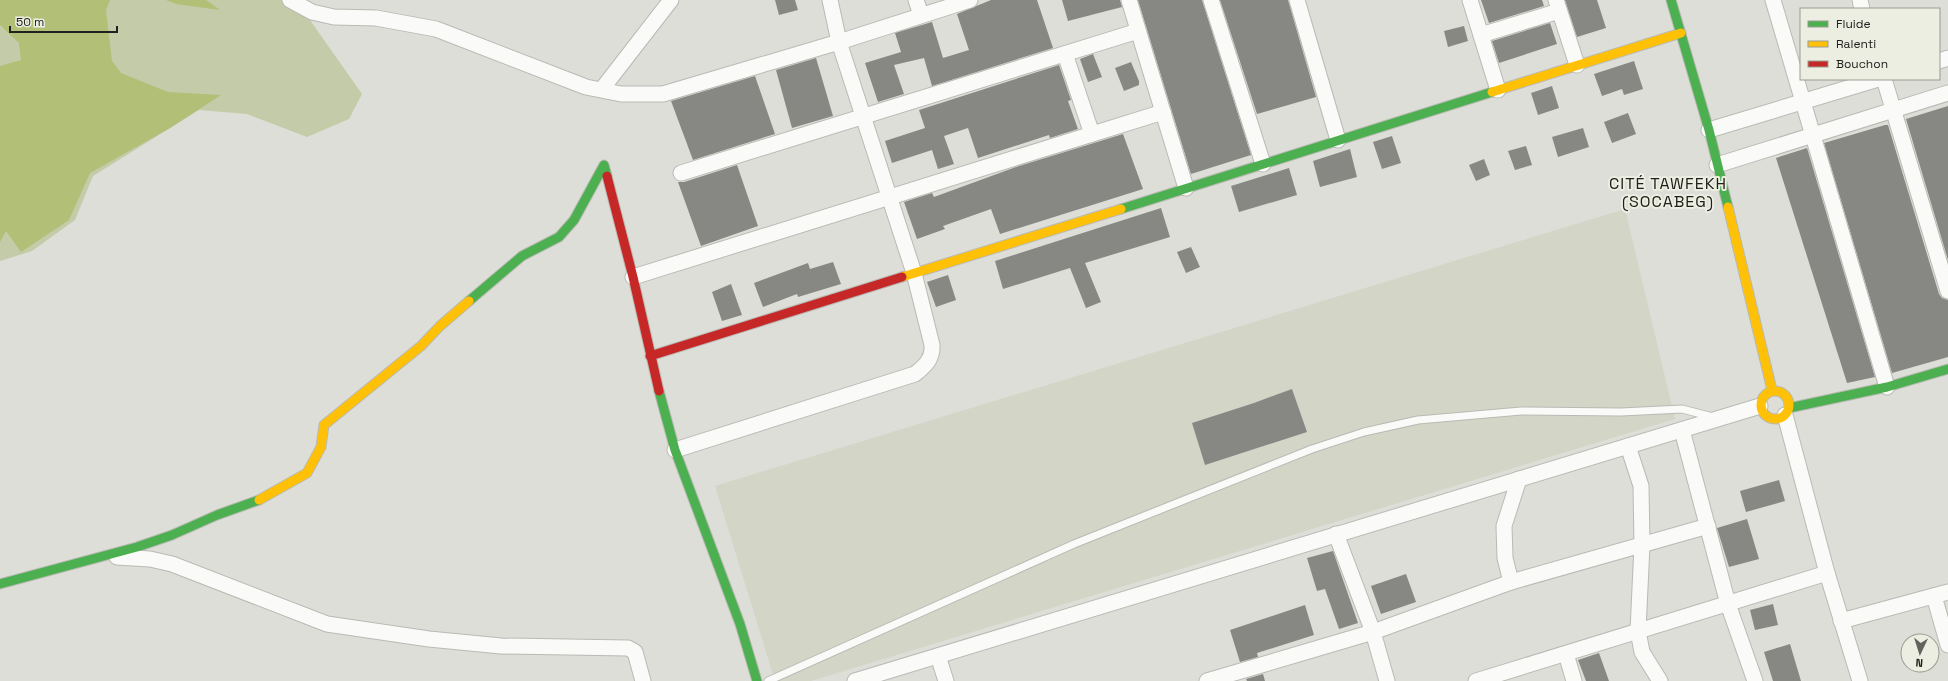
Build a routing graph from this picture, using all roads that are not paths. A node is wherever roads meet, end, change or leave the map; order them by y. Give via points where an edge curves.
1 (290, 0) edge
2 (672, 0) edge
3 (830, 0) edge
4 (916, 0) edge
5 (970, 0) edge
6 (1129, 0) edge
7 (1211, 0) edge
8 (1297, 0) edge
9 (1470, 0) edge
10 (1671, 0) edge
11 (1773, 0) edge
12 (1558, 6) edge
13 (921, 15) junction
14 (1138, 31) junction
15 (1681, 33) junction
16 (1481, 35) junction
17 (839, 42) junction
18 (1065, 54) junction
19 (1577, 66) junction
20 (1875, 80) edge
21 (1884, 80) edge
22 (602, 90) junction
23 (1498, 90) junction
24 (1948, 93) edge
25 (1803, 102) junction
26 (1893, 110) junction
27 (1163, 112) junction
28 (863, 117) junction
29 (1709, 130) junction
30 (1092, 134) junction
31 (1813, 135) junction
32 (1338, 140) junction
33 (1263, 164) junction
34 (1717, 165) junction
35 (681, 173) dead end
36 (1186, 188) junction
37 (890, 197) junction
38 (914, 273) junction
39 (633, 276) junction
40 (1948, 291) edge
41 (650, 356) junction
42 (1948, 369) edge
43 (1887, 387) junction
44 (1772, 390) junction
45 (1760, 406) junction
46 (1787, 412) junction
47 (1719, 419) junction
48 (1682, 430) junction
49 (1628, 446) junction
50 (676, 450) junction
51 (1519, 479) junction
52 (1708, 526) junction
53 (1336, 534) junction
54 (1642, 545) junction
55 (106, 556) junction
56 (1827, 573) junction
57 (1512, 582) junction
58 (0, 584) edge
59 (1941, 594) edge
60 (1728, 604) junction
61 (1841, 621) junction
62 (1372, 632) junction
63 (1638, 632) junction
64 (1948, 645) edge
65 (1566, 654) junction
66 (938, 656) junction
67 (642, 681) edge
68 (757, 681) edge
69 (768, 681) edge
70 (855, 681) edge
71 (946, 681) edge
72 (1207, 681) edge
73 (1388, 681) edge
74 (1477, 681) edge
75 (1574, 681) edge
76 (1660, 681) edge
77 (1755, 681) edge
78 (1860, 681) edge

1 - 22 street via 312,12 334,17 376,18 436,29 586,87
2 - 22 street
3 - 17 street
4 - 13 street
5 - 13 street
6 - 14 street
7 - 33 street
8 - 32 street
9 - 16 street
10 - 15 street
11 - 25 street
12 - 16 street
12 - 19 street
13 - 17 street
14 - 18 street
14 - 27 street
15 - 19 street
15 - 29 street
16 - 23 street
17 - 22 street via 663,94 621,94
17 - 28 street
18 - 28 street
18 - 30 street
19 - 23 street
20 - 25 street
21 - 26 street
23 - 32 street
24 - 26 street
25 - 29 street
25 - 31 street
26 - 31 street
26 - 40 street
27 - 30 street
27 - 36 street
28 - 35 street
28 - 37 street
29 - 34 street
30 - 37 street
31 - 34 street
31 - 43 street
32 - 33 street
33 - 36 street
34 - 44 street
36 - 38 street
37 - 38 street
37 - 39 street
38 - 41 street
38 - 50 street via 933,354 915,374
39 - 41 street
39 - 55 street via 604,165 574,220 559,237 522,256 440,326 421,346 324,425 321,447 307,473 257,501 172,535
41 - 50 street
42 - 43 street
43 - 46 street
44 - 45 street via 1765,393
44 - 46 street via 1779,390 1785,394 1789,401
45 - 46 street via 1769,418 1777,419
45 - 47 street
46 - 56 street
47 - 48 street
47 - 69 lane via 1682,409 1621,412 1521,411 1418,420 1364,432 1312,449 1074,544
48 - 49 street
48 - 52 street
49 - 51 street
49 - 54 street via 1641,486
50 - 68 street via 740,624
51 - 53 street
51 - 57 street via 1504,526 1505,558
52 - 54 street
52 - 60 street
53 - 62 street
53 - 66 street
54 - 57 street
54 - 63 street
55 - 58 street
55 - 67 street via 150,558 172,564 327,624 429,639 501,646 628,648 635,652
56 - 60 street
56 - 61 street
57 - 62 street
59 - 61 street
59 - 64 street
60 - 63 street
60 - 77 street
61 - 78 street
62 - 72 street
62 - 73 street
63 - 65 street
63 - 76 street via 1642,652
65 - 74 street
65 - 75 street
66 - 70 street
66 - 71 street

